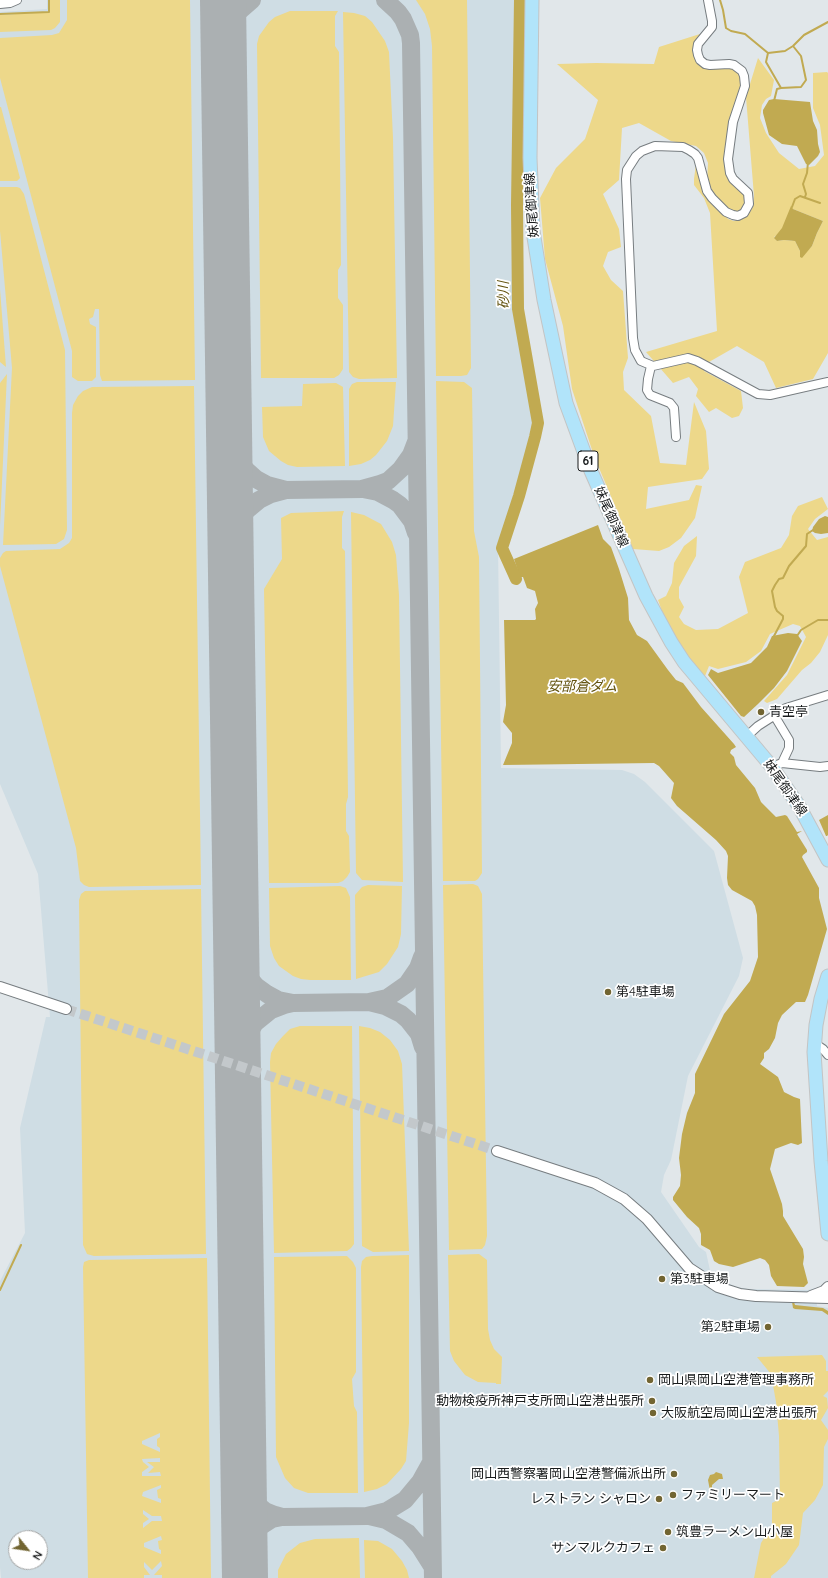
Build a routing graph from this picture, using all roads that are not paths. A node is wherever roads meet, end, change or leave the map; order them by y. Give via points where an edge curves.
1 (17, 0) edge
2 (532, 0) edge
3 (708, 0) edge
4 (0, 4) edge
5 (651, 366) junction
6 (828, 382) edge
7 (676, 437) dead end
8 (828, 695) edge
9 (774, 715) junction
10 (747, 736) junction
11 (777, 765) junction
12 (828, 766) edge
13 (828, 860) edge
14 (828, 976) edge
15 (0, 987) edge
16 (66, 1009) tunnel mouth
17 (814, 1043) junction
18 (828, 1054) edge
19 (497, 1151) tunnel mouth
20 (826, 1194) edge
21 (828, 1234) edge
22 (828, 1287) edge
23 (810, 1297) junction
24 (828, 1298) edge

1 - 4 street
2 - 10 main road, 妹尾御津線 / 61 via 530,158 533,231 544,300 566,403 591,471 659,622 684,662
3 - 5 street via 712,27 698,44 698,55 705,64 728,64 738,68 744,76 745,86 733,122 728,159 730,173 748,193 749,204 744,213 738,216 726,212 707,191 698,158 683,147 648,148 642,150 630,163 626,179 633,338 638,357
5 - 6 street via 688,358 758,394 770,395
5 - 7 street via 647,390 674,408
8 - 9 street via 786,708
9 - 10 street
9 - 11 street via 789,740 789,748
10 - 11 main road, 妹尾御津線 / 61
11 - 12 street
11 - 13 main road, 妹尾御津線 / 61
14 - 17 main road via 821,998
15 - 16 street
17 - 18 street
17 - 20 main road
19 - 23 street via 595,1183 624,1199 647,1219 689,1268 718,1287 740,1294
20 - 21 main road
22 - 23 street
23 - 24 street

